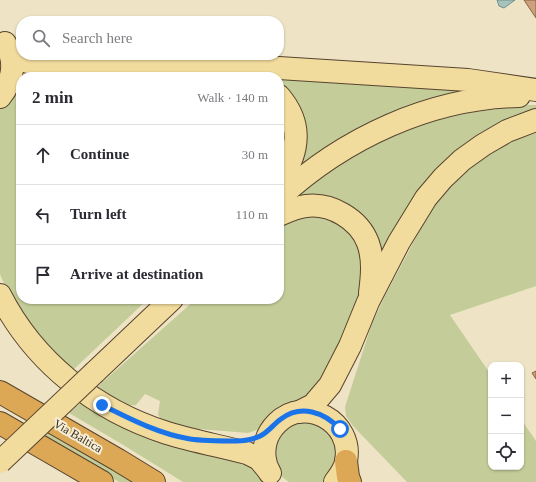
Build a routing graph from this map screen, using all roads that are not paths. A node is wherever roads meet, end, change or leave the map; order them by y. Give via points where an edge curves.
1 (4, 43) edge
2 (16, 56) edge
3 (23, 60) edge
4 (83, 69) junction
5 (220, 71) junction
6 (62, 72) edge
7 (224, 72) edge
8 (9, 88) edge
9 (536, 90) edge
10 (536, 96) edge
11 (284, 102) edge
12 (536, 120) edge
13 (284, 174) edge
14 (284, 194) edge
15 (284, 213) edge
16 (0, 295) edge
17 (368, 302) junction
18 (167, 304) edge
19 (350, 346) junction
20 (0, 392) edge
21 (299, 412) junction
22 (0, 423) edge
23 (273, 426) junction
24 (340, 429) junction
25 (190, 439) junction
26 (346, 461) junction
27 (0, 462) edge
28 (273, 476) edge
29 (102, 482) edge
30 (154, 482) edge
31 (335, 482) edge
32 (350, 482) edge

1 - 2 main road
1 - 8 main road via 13,62
3 - 4 main road
4 - 5 main road
4 - 6 main road
5 - 7 main road
5 - 9 main road via 263,67 337,71 468,80
10 - 14 main road via 456,104 394,123 341,150
11 - 13 main road via 293,118 296,130 296,142 290,165
12 - 17 main road via 507,131 483,145 443,178 412,220
15 - 17 main road via 295,208 320,206 333,209 353,222 362,232 371,255 372,282
16 - 25 main road via 28,339 54,368 81,391 142,424
17 - 19 main road
18 - 27 main road, bridge
19 - 21 main road via 322,396 313,405
19 - 24 main road via 335,402 335,415
20 - 30 highway, Via Baltica
21 - 23 main road via 289,414
21 - 24 main road via 311,411 322,414
22 - 29 highway
23 - 25 main road via 262,436 249,440
23 - 28 main road via 264,448 265,459
24 - 26 main road via 345,439
25 - 28 main road via 247,453 259,459
26 - 31 main road via 342,473
26 - 32 highway

